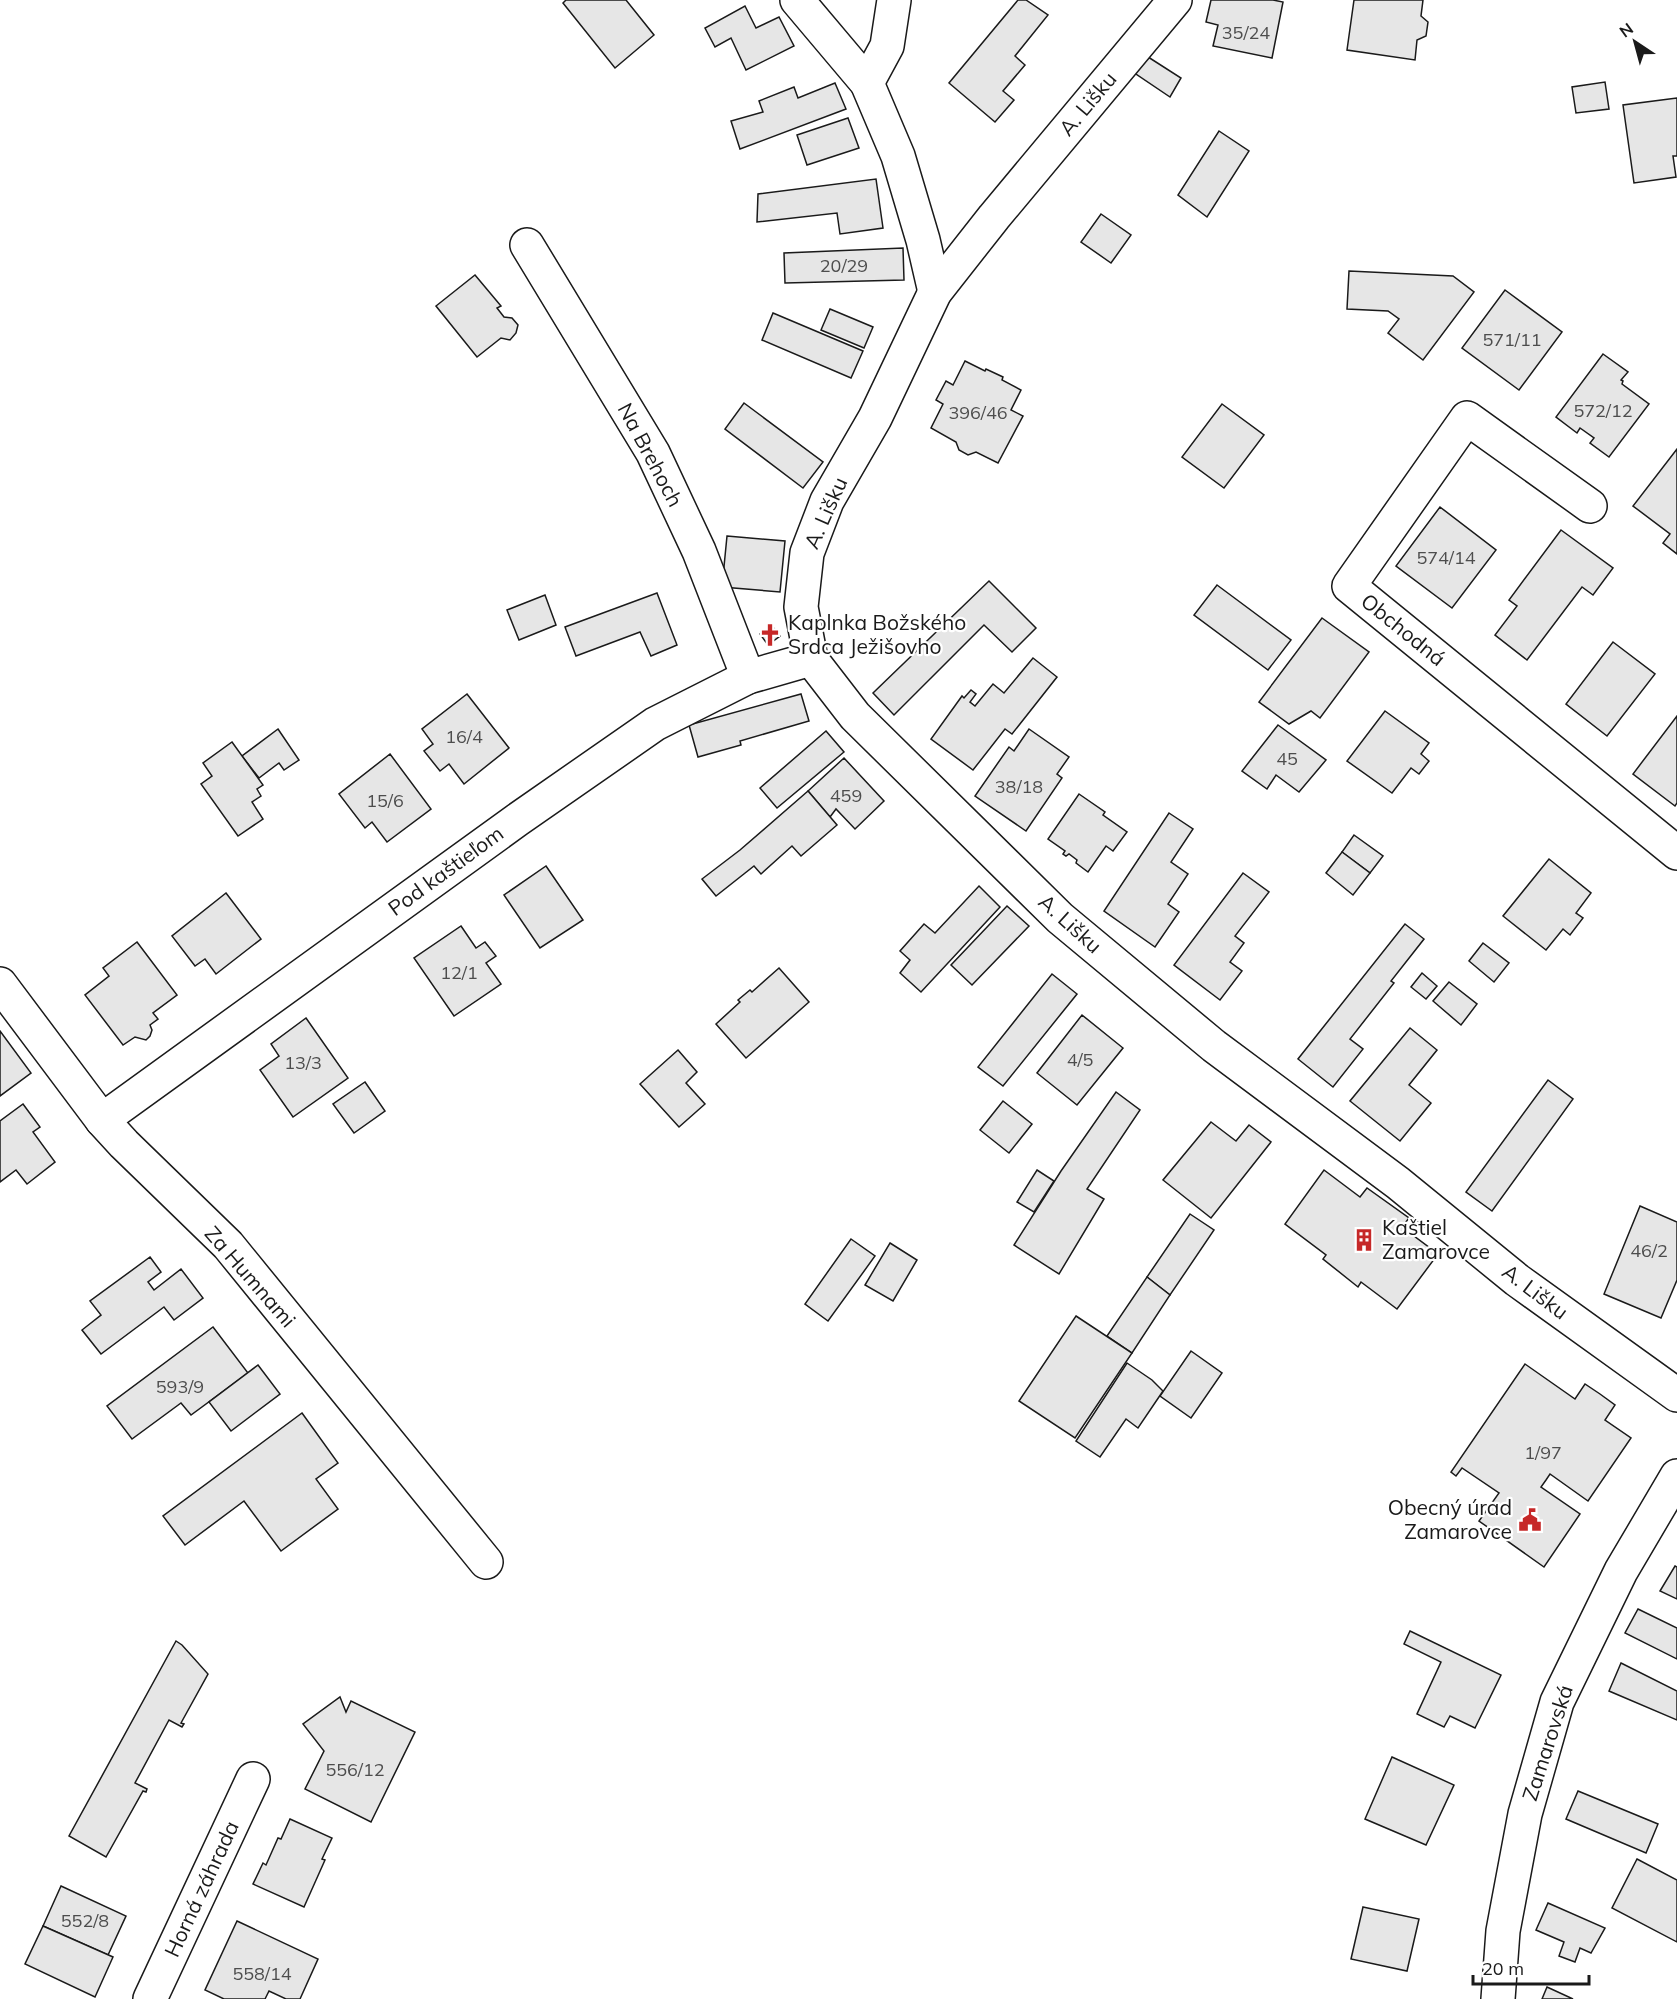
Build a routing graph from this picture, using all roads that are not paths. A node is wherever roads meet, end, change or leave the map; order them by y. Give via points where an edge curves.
1 (797, 0) edge
2 (894, 0) edge
3 (1175, 0) edge
4 (867, 83) junction
5 (527, 245) dead end
6 (935, 292) junction
7 (1590, 506) dead end
8 (811, 659) junction
9 (748, 677) junction
10 (1677, 853) edge
11 (5, 990) edge
12 (102, 1120) junction
13 (1677, 1395) edge
14 (1677, 1476) edge
15 (486, 1562) dead end
16 (253, 1779) dead end
17 (150, 1999) edge
18 (1498, 1999) edge

1 - 4 street
2 - 4 street via 887,46
3 - 6 street, A. Lišku
4 - 6 street via 898,156
5 - 9 street, Na Brehoch via 653,453 699,551
6 - 8 street, A. Lišku via 875,418 827,501 807,553 801,606
7 - 10 street, Obchodná via 1467,418 1349,586
8 - 9 street, Pod kaštieľom
8 - 13 street, A. Lišku via 855,716 1060,918 1214,1046 1398,1183 1517,1280
9 - 12 street, Pod kaštieľom via 655,724
11 - 12 street, Za Humnami
12 - 15 street, Za Humnami via 228,1245
14 - 18 street, Zamarovská via 1622,1571 1557,1702 1525,1814 1503,1931
16 - 17 street, Horná záhrada

